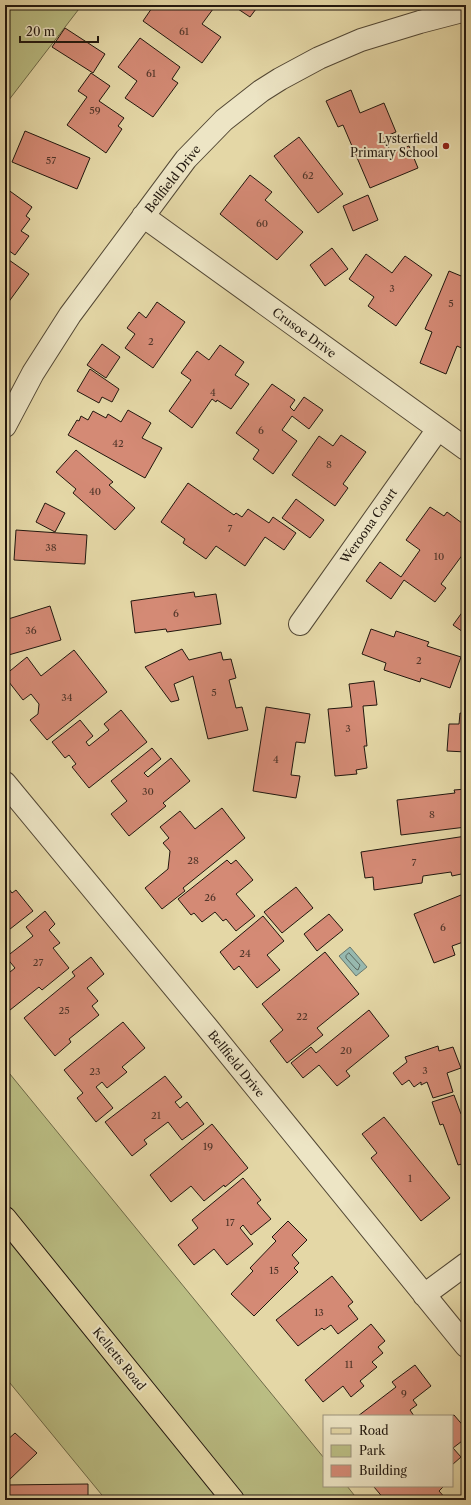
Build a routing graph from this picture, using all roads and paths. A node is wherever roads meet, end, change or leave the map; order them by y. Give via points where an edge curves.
1 (466, 10) edge
2 (143, 216) junction
3 (5, 426) edge
4 (438, 429) junction
5 (466, 449) edge
6 (300, 624) dead end
7 (5, 783) edge
8 (5, 1218) edge
9 (466, 1264) edge
10 (424, 1295) junction
11 (466, 1346) edge
12 (233, 1500) edge

1 - 2 street, Bellfield Drive via 361,40 319,58 280,79 242,106 205,138
2 - 3 street, Bellfield Drive via 52,342
2 - 4 street, Crusoe Drive
4 - 5 street, Crusoe Drive
4 - 6 street, Weroona Court
7 - 10 street, Bellfield Drive
8 - 12 main road, Kelletts Road
9 - 10 street
10 - 11 street, Bellfield Drive

